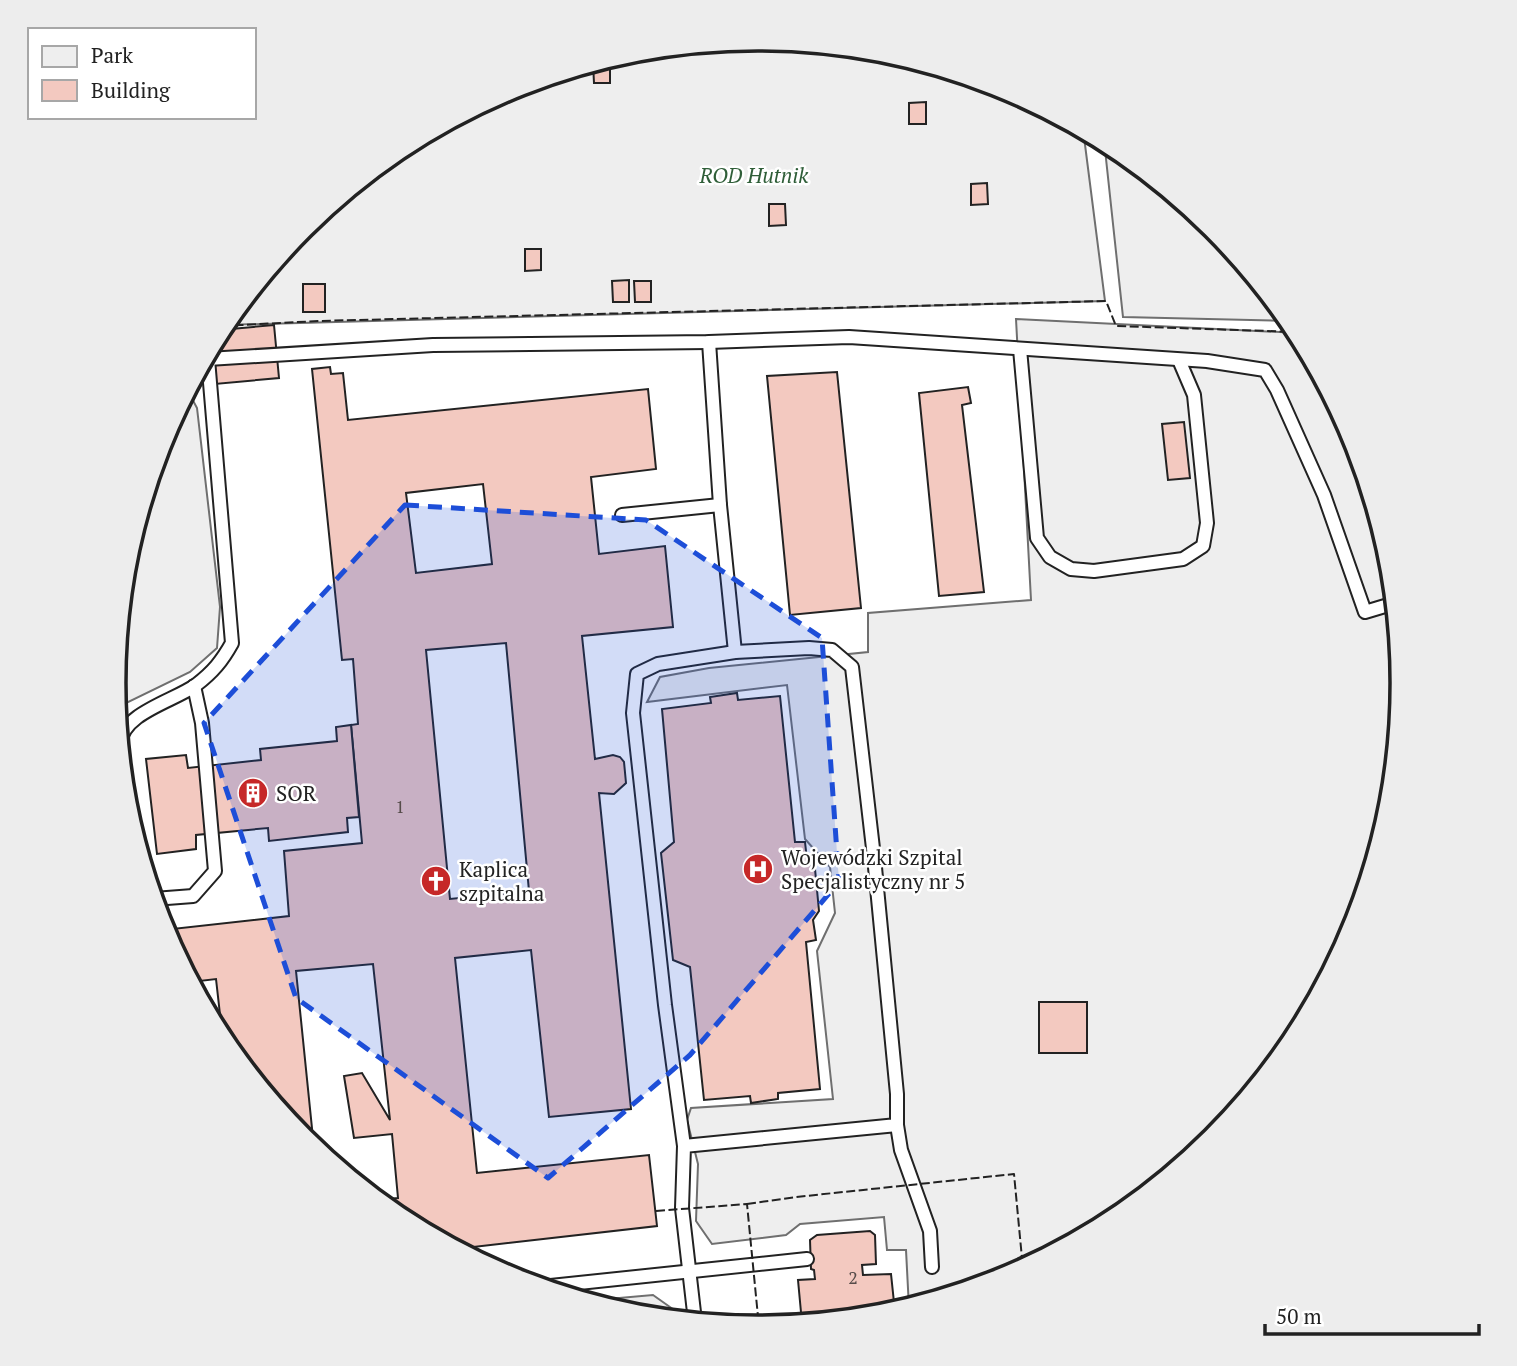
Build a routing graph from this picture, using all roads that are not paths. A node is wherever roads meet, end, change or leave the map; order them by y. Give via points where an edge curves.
1 (709, 342) junction
2 (1020, 349) junction
3 (216, 358) edge
4 (1179, 360) junction
5 (207, 374) edge
6 (720, 505) junction
7 (622, 515) dead end
8 (1386, 606) edge
9 (735, 652) junction
10 (194, 686) junction
11 (128, 725) edge
12 (165, 899) edge
13 (897, 1125) junction
14 (684, 1146) junction
15 (807, 1259) dead end
16 (932, 1267) dead end
17 (690, 1272) junction
18 (564, 1285) edge
19 (694, 1312) edge

1 - 2 lane via 849,337
1 - 3 lane via 433,345
1 - 6 lane
2 - 4 lane
2 - 4 lane via 1037,538 1050,557 1071,569 1094,572 1183,559 1203,546 1207,523 1194,395
4 - 8 lane via 1265,370 1324,495 1366,612
5 - 10 lane via 232,643 221,663
6 - 7 lane
6 - 9 lane
9 - 13 lane via 832,650 852,667 886,966
9 - 14 lane via 659,664 637,674 633,713
10 - 11 lane
10 - 12 lane via 202,723 215,872 193,896
13 - 14 lane
13 - 16 lane via 901,1150 930,1231
14 - 17 lane via 682,1208
15 - 17 lane
17 - 18 lane
17 - 19 lane

